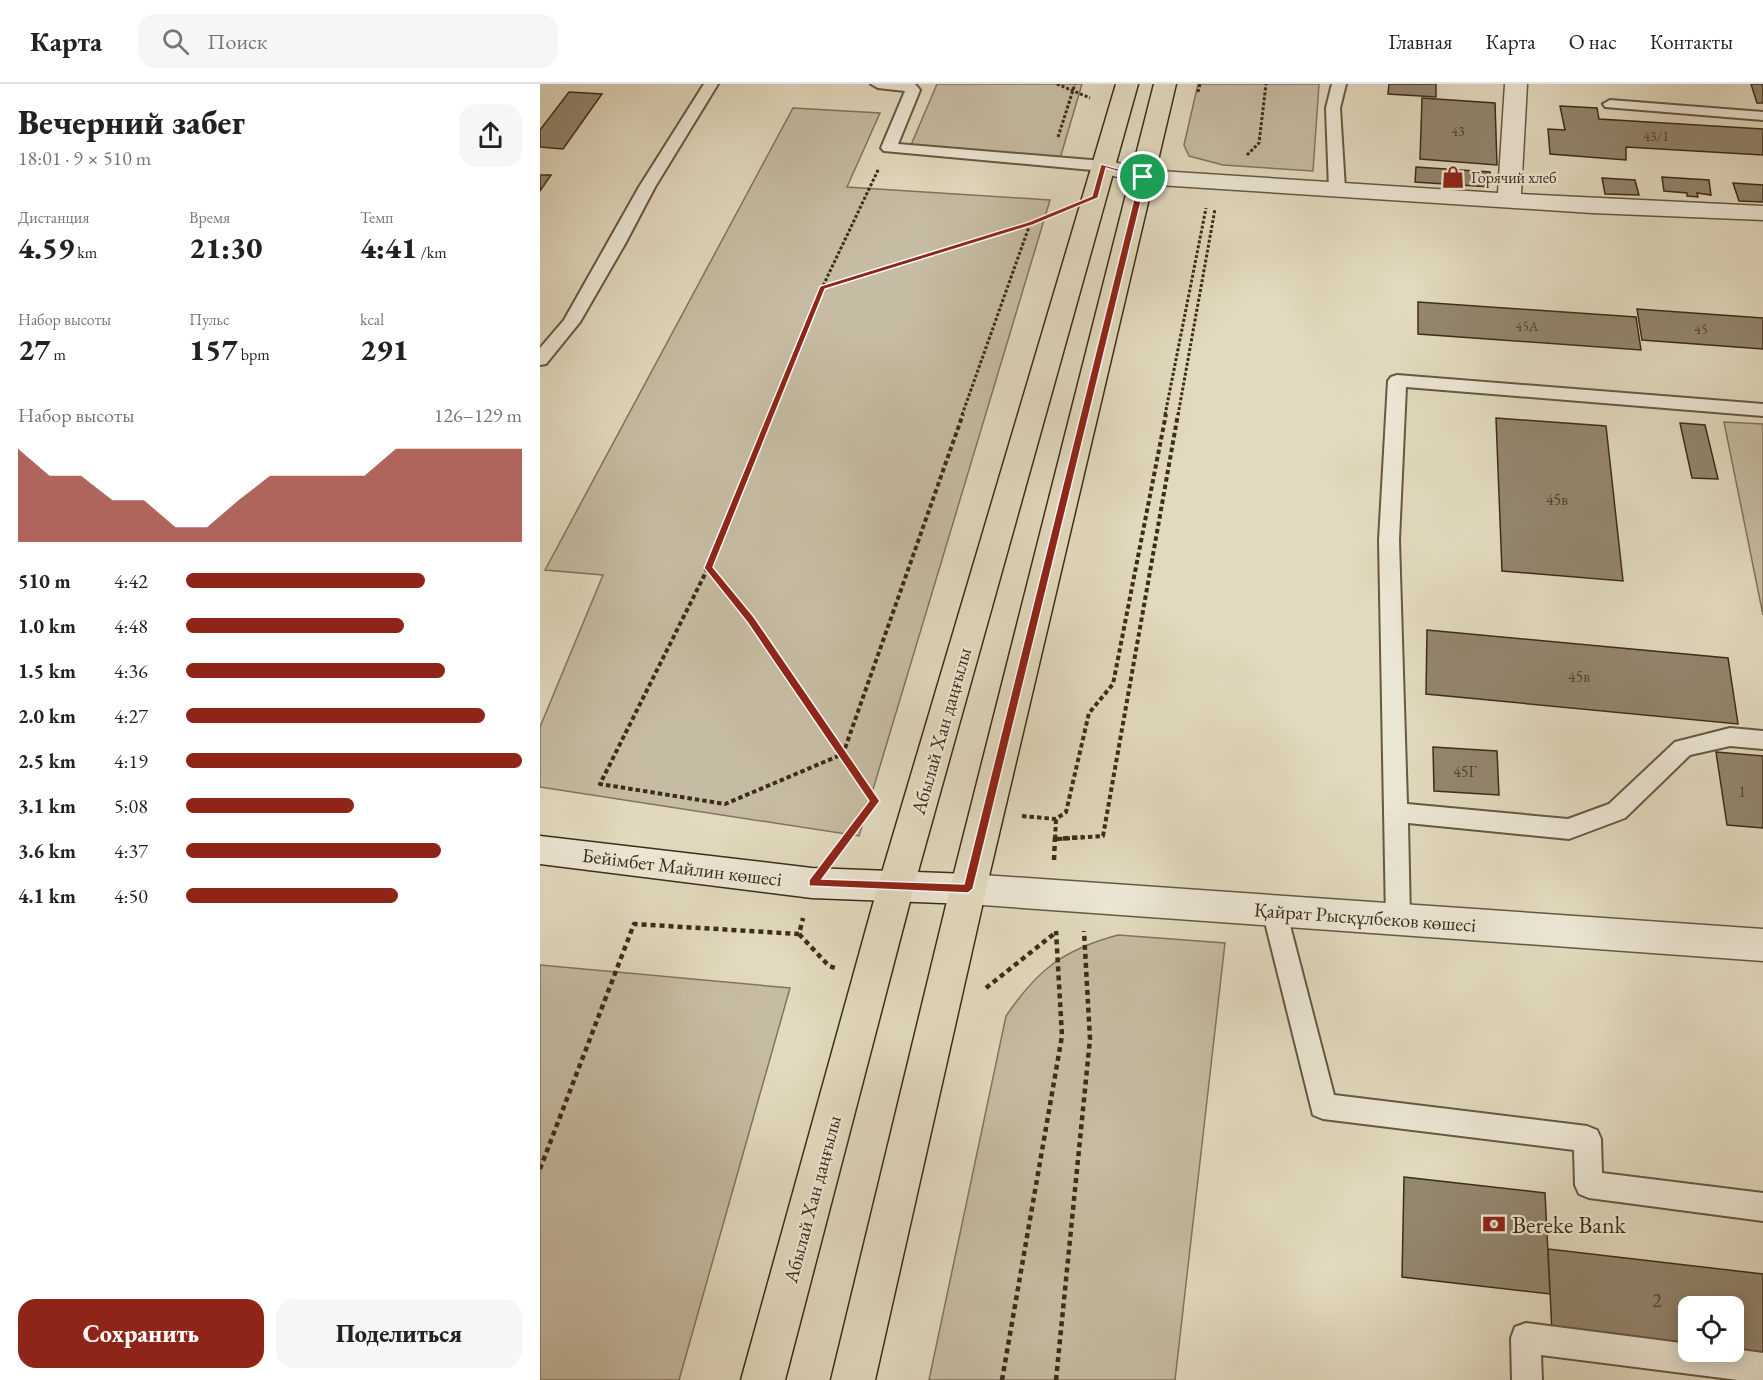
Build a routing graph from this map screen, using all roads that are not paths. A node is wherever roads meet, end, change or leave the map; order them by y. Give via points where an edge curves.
1 (711, 84) edge
2 (878, 84) edge
3 (1127, 84) edge
4 (1165, 84) edge
5 (1339, 84) edge
6 (1516, 84) edge
7 (1610, 104) dead end
8 (1763, 116) edge
9 (1103, 165) junction
10 (1143, 177) junction
11 (1337, 189) junction
12 (1509, 199) junction
13 (1763, 213) edge
14 (540, 360) edge
15 (1763, 410) edge
16 (1763, 740) edge
17 (1396, 813) junction
18 (540, 850) edge
19 (896, 886) junction
20 (968, 889) junction
21 (1274, 910) junction
22 (1398, 919) junction
23 (1763, 945) edge
24 (1763, 1207) edge
25 (1763, 1368) edge
26 (763, 1380) edge
27 (853, 1380) edge
28 (1527, 1380) edge

1 - 14 lane via 646,187 572,322
2 - 9 lane via 913,90 889,148
3 - 9 main road, Абылай Хан даңғылы
4 - 10 main road
5 - 11 lane via 1334,108
6 - 12 street
7 - 8 lane
9 - 10 street
9 - 19 main road, Абылай Хан даңғылы
10 - 11 street
10 - 20 main road
11 - 12 street
12 - 13 street
15 - 17 lane via 1397,381 1389,540
16 - 17 lane via 1730,737 1683,748 1617,811 1569,830
17 - 22 lane
18 - 19 street, Бейімбет Майлин көшесі via 812,883
19 - 20 street, Бейімбет Майлин көшесі
19 - 26 main road, Абылай Хан даңғылы
20 - 21 street, Қайрат Рысқұлбеков көшесі
20 - 27 main road
21 - 22 street, Қайрат Рысқұлбеков көшесі
21 - 24 lane via 1323,1106 1587,1139 1589,1185
22 - 23 street, Қайрат Рысқұлбеков көшесі
25 - 28 lane via 1526,1338

